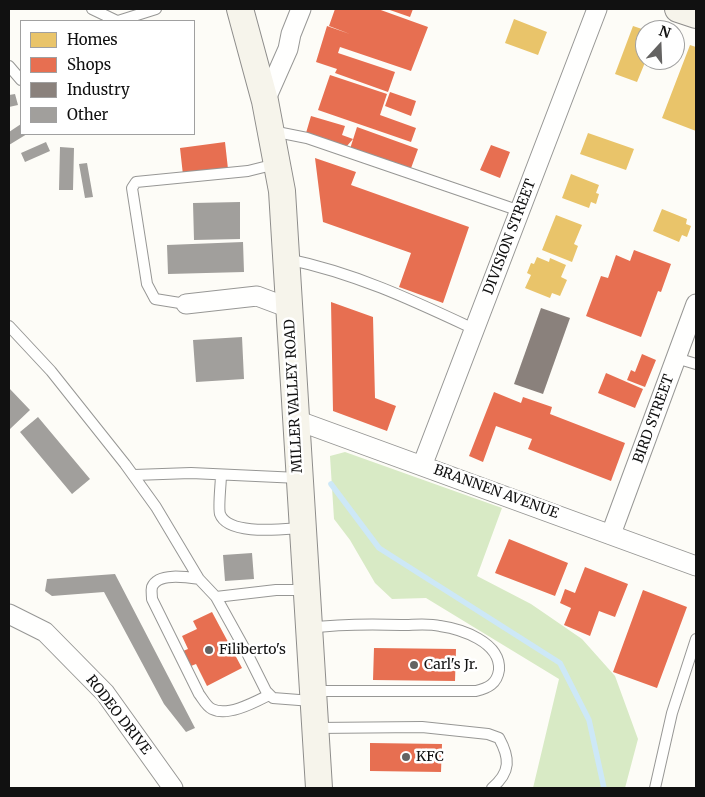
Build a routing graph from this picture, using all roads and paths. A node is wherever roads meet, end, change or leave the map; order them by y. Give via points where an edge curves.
1 (92, 9) edge
2 (156, 9) edge
3 (240, 9) edge
4 (301, 9) edge
5 (597, 9) edge
6 (678, 9) edge
7 (696, 15) edge
8 (116, 20) edge
9 (121, 20) edge
10 (9, 66) edge
11 (20, 79) edge
12 (265, 101) junction
13 (271, 131) junction
14 (276, 164) junction
15 (520, 211) junction
16 (286, 259) junction
17 (186, 304) joint
18 (696, 304) edge
19 (289, 308) junction
20 (9, 326) edge
21 (474, 329) junction
22 (676, 358) junction
23 (696, 364) edge
24 (296, 420) junction
25 (422, 466) junction
26 (221, 475) junction
27 (134, 476) junction
28 (299, 478) junction
29 (303, 528) junction
30 (611, 534) junction
31 (696, 566) edge
32 (199, 579) junction
33 (306, 590) junction
34 (216, 597) junction
35 (9, 614) edge
36 (309, 628) junction
37 (696, 639) edge
38 (269, 695) junction
39 (313, 696) junction
40 (315, 728) junction
41 (173, 788) edge
42 (319, 788) edge
43 (492, 788) edge
44 (655, 788) edge

1 - 8 lane
2 - 9 lane
3 - 12 main road, MILLER VALLEY ROAD
4 - 12 street
5 - 15 street, DIVISION STREET
6 - 7 main road
10 - 11 lane
12 - 13 main road, MILLER VALLEY ROAD
13 - 14 main road, MILLER VALLEY ROAD
13 - 15 lane via 307,138
14 - 16 main road, MILLER VALLEY ROAD via 282,191
14 - 17 lane via 248,171 136,182 132,188 147,284 154,298
15 - 21 street, DIVISION STREET
16 - 19 main road, MILLER VALLEY ROAD
16 - 21 lane via 322,266 385,288
17 - 19 street via 257,296
18 - 22 street, BIRD STREET
19 - 24 main road, MILLER VALLEY ROAD
20 - 27 lane via 51,371
21 - 25 street, DIVISION STREET
22 - 23 lane
22 - 30 street, BIRD STREET
24 - 25 street, BRANNEN AVENUE
24 - 28 main road, MILLER VALLEY ROAD
25 - 30 street, BRANNEN AVENUE
26 - 27 lane
26 - 28 lane
26 - 29 lane via 220,514 226,522 237,528 260,530
27 - 32 lane
28 - 29 main road, MILLER VALLEY ROAD
29 - 33 main road, MILLER VALLEY ROAD
30 - 31 street, BRANNEN AVENUE
32 - 34 lane
32 - 38 lane via 168,577 151,588 152,599 199,694 214,710 235,710
33 - 34 lane
33 - 36 main road, MILLER VALLEY ROAD
34 - 38 lane
35 - 41 street, RODEO DRIVE via 45,632 105,693
36 - 39 main road, MILLER VALLEY ROAD
36 - 39 lane via 340,624 438,625 479,638 499,663 493,684 476,691
37 - 44 lane via 672,712
38 - 39 lane via 273,698
39 - 40 main road, MILLER VALLEY ROAD
40 - 42 main road, MILLER VALLEY ROAD
40 - 43 lane via 422,727 488,734 499,738 508,761 503,776

